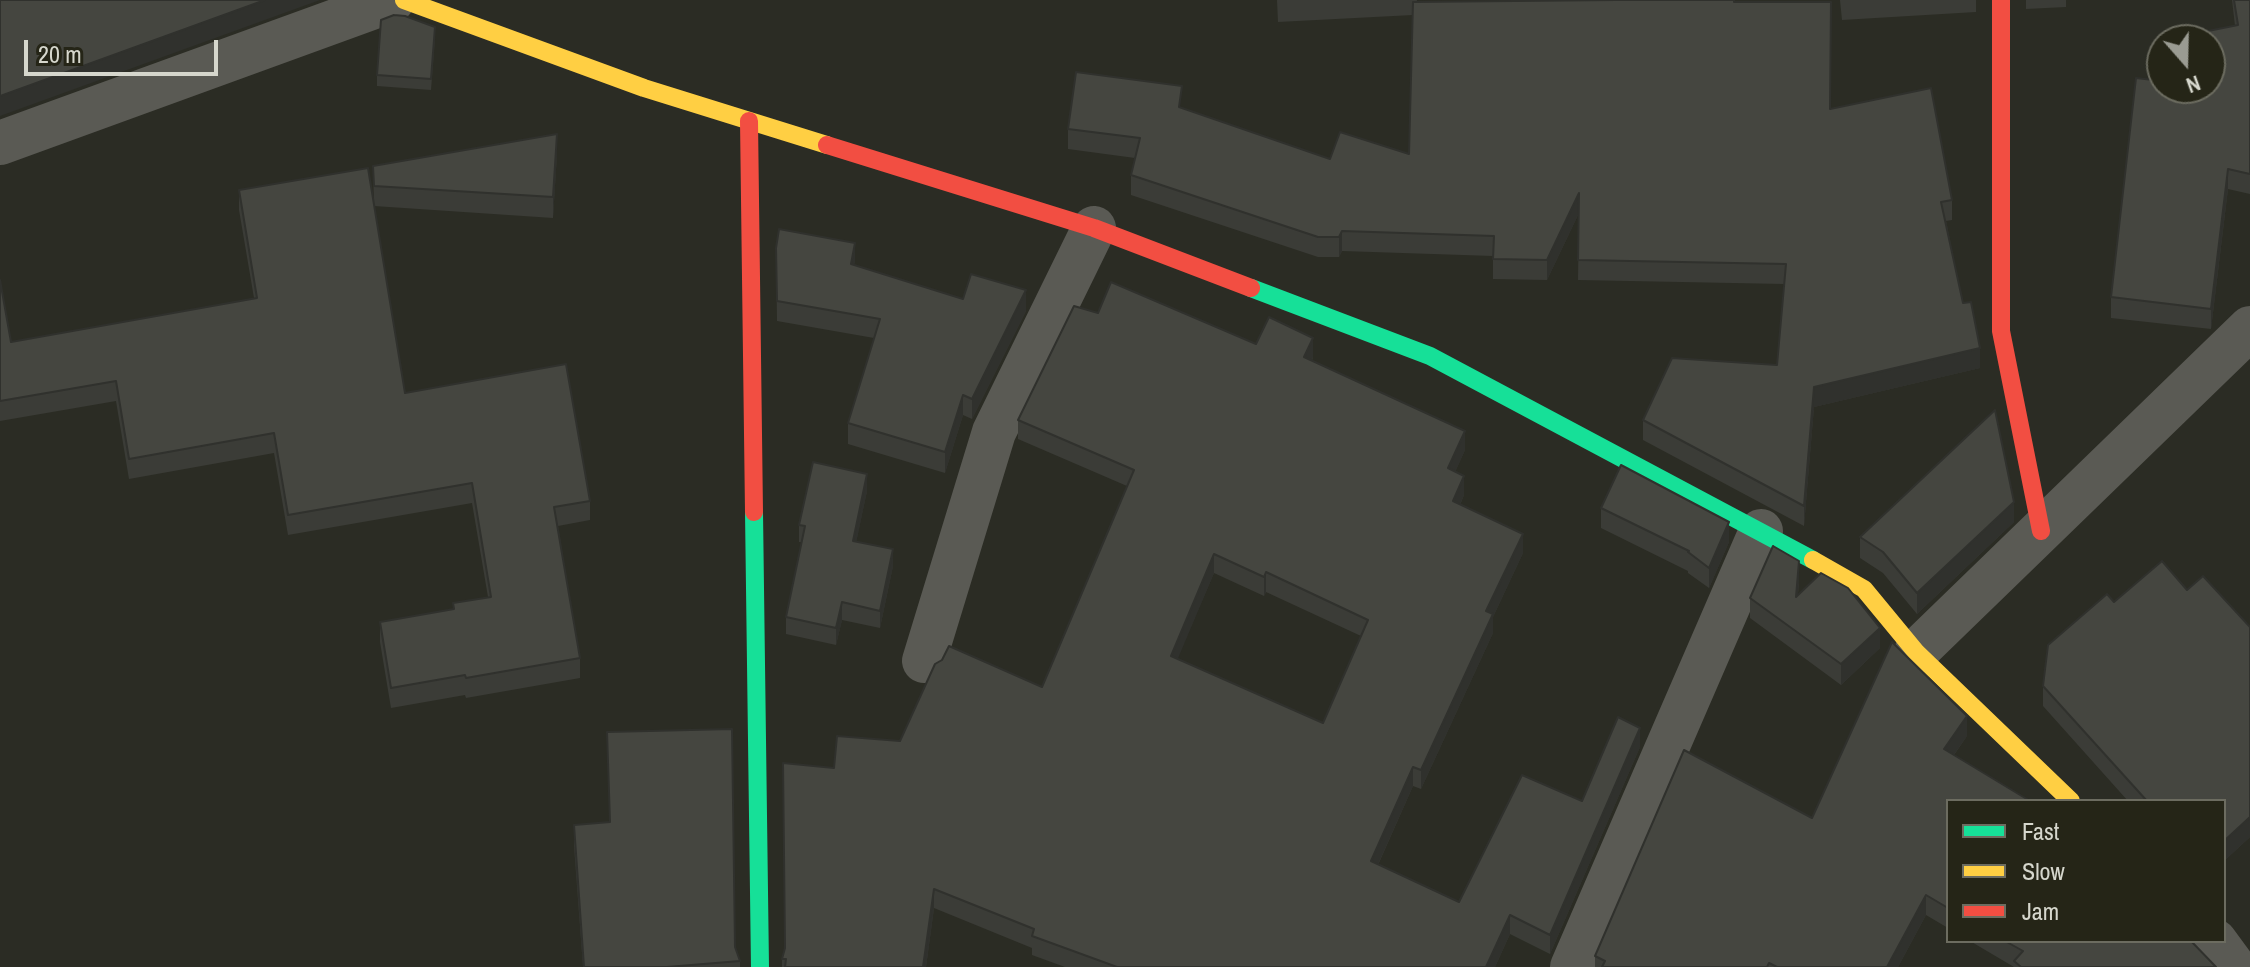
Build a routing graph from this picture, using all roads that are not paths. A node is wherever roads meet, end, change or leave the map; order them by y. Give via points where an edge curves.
1 (393, 0) edge
2 (404, 0) edge
3 (2001, 0) edge
4 (749, 121) junction
5 (0, 143) edge
6 (1094, 228) junction
7 (2250, 328) edge
8 (1761, 531) junction
9 (2041, 531) junction
10 (1916, 652) junction
11 (924, 661) dead end
12 (2069, 799) edge
13 (2216, 943) edge
14 (760, 967) edge
15 (1572, 967) edge
16 (2234, 967) edge

1 - 5 street
2 - 4 street
3 - 9 street via 2001,331
4 - 6 street
4 - 14 street
6 - 8 street via 1430,356
6 - 11 street via 994,432
7 - 9 street
8 - 10 street via 1864,589
8 - 15 street
9 - 10 street
10 - 12 street
13 - 16 street

